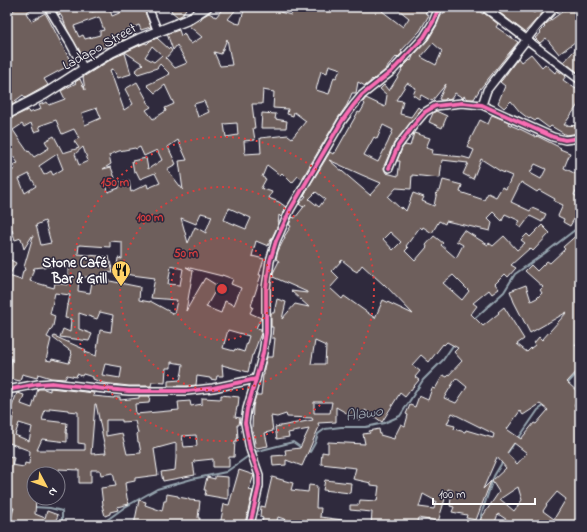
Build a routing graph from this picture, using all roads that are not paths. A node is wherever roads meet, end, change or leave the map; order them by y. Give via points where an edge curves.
1 (48, 7) edge
2 (148, 7) edge
3 (208, 7) edge
4 (439, 7) edge
5 (484, 7) edge
6 (555, 7) edge
7 (158, 32) junction
8 (528, 39) junction
9 (84, 69) junction
10 (580, 80) edge
11 (482, 105) junction
12 (7, 114) edge
13 (580, 138) edge
14 (389, 168) dead end
15 (256, 379) junction
16 (7, 390) edge
17 (250, 525) edge

1 - 9 street
2 - 7 street
3 - 7 main road, Ladapo Street via 187,20
4 - 15 street via 424,37 392,71 362,95 353,106 290,210 270,261 266,288 266,333
5 - 8 street
6 - 8 street
7 - 9 main road, Ladapo Street via 132,42
8 - 10 street
8 - 11 street via 487,90
9 - 12 main road, Ladapo Street
11 - 13 street via 553,137 565,140
11 - 14 street via 462,103 435,106 425,112 398,146
15 - 16 street via 187,391 129,391 52,383
15 - 17 street via 246,410 245,423 259,475

